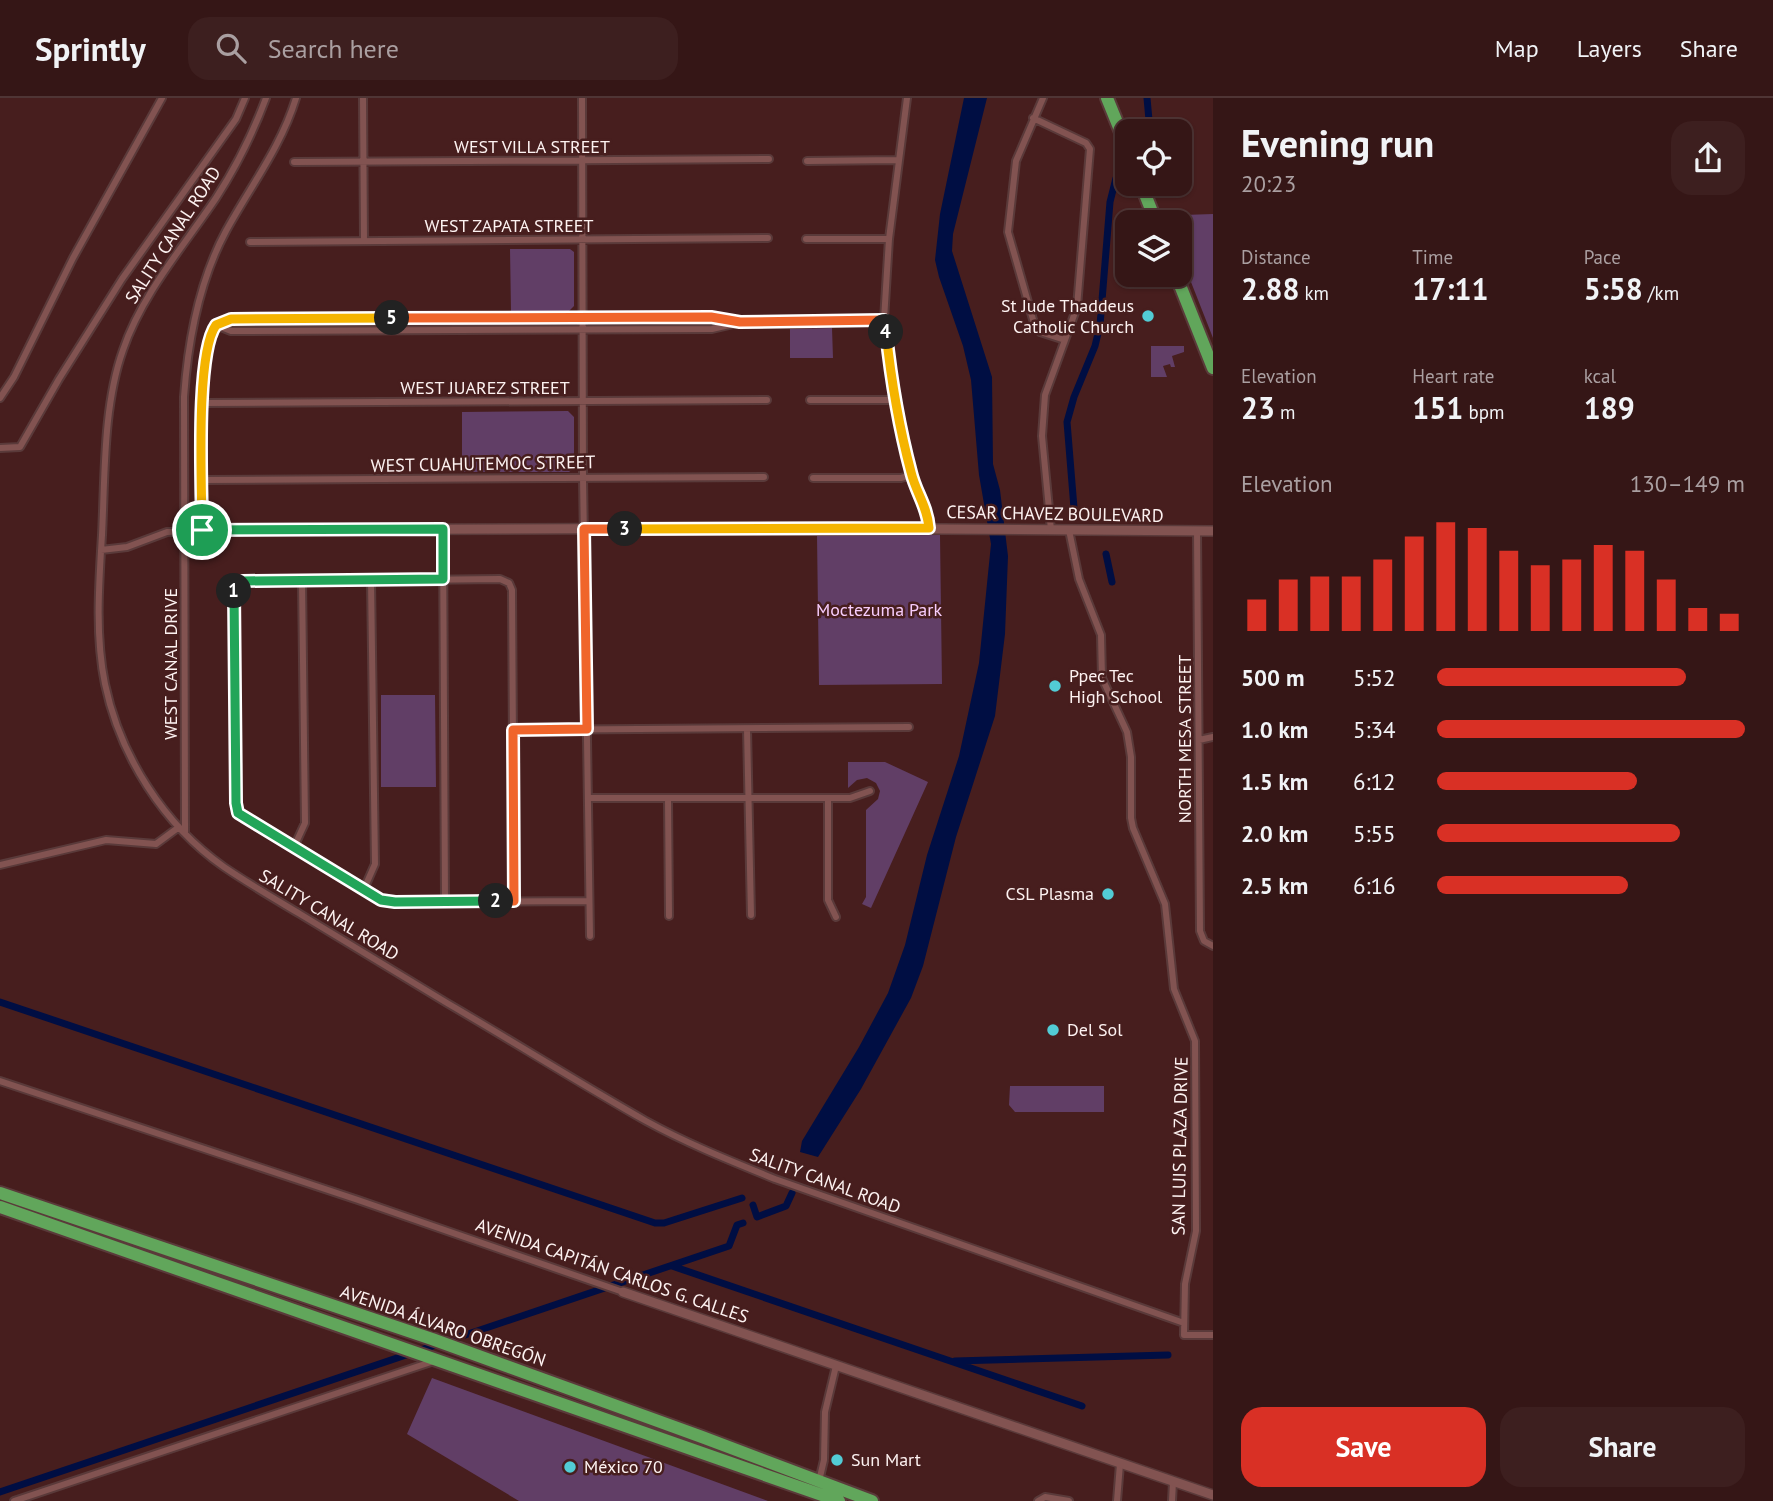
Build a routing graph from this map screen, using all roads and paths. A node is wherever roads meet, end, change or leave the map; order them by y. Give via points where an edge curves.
1 (162, 98) edge
2 (245, 98) edge
3 (266, 98) edge
4 (296, 98) edge
5 (363, 98) edge
6 (582, 98) edge
7 (907, 98) edge
8 (1043, 98) edge
9 (1107, 98) edge
10 (1033, 118) junction
11 (1116, 119) edge
12 (769, 159) dead end
13 (898, 160) junction
14 (582, 161) junction
15 (807, 161) dead end
16 (294, 162) dead end
17 (363, 162) junction
18 (768, 238) dead end
19 (806, 239) dead end
20 (889, 239) junction
21 (582, 240) junction
22 (364, 241) junction
23 (250, 242) dead end
24 (1181, 287) edge
25 (583, 317) junction
26 (884, 320) junction
27 (740, 322) junction
28 (216, 325) junction
29 (583, 329) junction
30 (1065, 341) junction
31 (1213, 368) edge
32 (0, 398) edge
33 (767, 400) dead end
34 (810, 400) dead end
35 (897, 400) junction
36 (583, 402) junction
37 (203, 404) junction
38 (0, 448) edge
39 (912, 475) junction
40 (583, 477) junction
41 (764, 477) dead end
42 (813, 478) dead end
43 (202, 480) junction
44 (929, 528) junction
45 (443, 529) junction
46 (584, 529) junction
47 (185, 530) junction
48 (202, 530) junction
49 (1051, 530) junction
50 (1069, 530) junction
51 (1197, 531) junction
52 (1213, 531) edge
53 (101, 550) junction
54 (443, 579) junction
55 (302, 580) junction
56 (371, 580) junction
57 (909, 727) dead end
58 (587, 729) junction
59 (747, 729) junction
60 (513, 730) junction
61 (1213, 737) edge
62 (1199, 740) junction
63 (870, 791) dead end
64 (588, 798) junction
65 (668, 798) junction
66 (750, 798) junction
67 (828, 798) junction
68 (179, 827) junction
69 (185, 833) junction
70 (294, 847) junction
71 (0, 865) edge
72 (363, 889) junction
73 (445, 901) junction
74 (514, 901) junction
75 (589, 901) junction
76 (751, 915) dead end
77 (669, 916) dead end
78 (836, 917) dead end
79 (590, 936) dead end
80 (1210, 945) edge
81 (0, 1081) edge
82 (0, 1193) edge
83 (0, 1207) edge
84 (623, 1292) joint
85 (1184, 1323) junction
86 (1213, 1335) edge
87 (431, 1358) junction
88 (836, 1366) junction
89 (1120, 1464) junction
90 (1173, 1482) junction
91 (817, 1487) junction
92 (1213, 1495) edge
93 (14, 1501) edge
94 (839, 1501) edge
95 (872, 1501) edge
96 (1038, 1501) edge
97 (1069, 1501) edge
98 (1117, 1501) edge
99 (1172, 1501) edge

1 - 32 street
2 - 38 street via 236,119 122,279 20,447
3 - 53 street, SALITY CANAL ROAD via 243,152 140,309 123,349 114,380
4 - 47 street, WEST CANAL DRIVE via 285,130 218,247 197,312 184,397
5 - 17 street
6 - 14 street
7 - 13 street
8 - 10 street
9 - 11 highway
10 - 30 street via 1016,161 1009,239 1034,323 1040,332
10 - 30 street via 1090,149 1077,307
12 - 14 street, WEST VILLA STREET
13 - 15 street
13 - 20 street
14 - 17 street, WEST VILLA STREET
14 - 21 street
16 - 17 street, WEST VILLA STREET
17 - 22 street
18 - 21 street, WEST ZAPATA STREET
19 - 20 street
20 - 26 street
21 - 22 street, WEST ZAPATA STREET
21 - 25 street
22 - 23 street, WEST ZAPATA STREET
24 - 31 highway
25 - 27 street via 711,317
25 - 28 street via 231,319
25 - 29 street
26 - 27 street
26 - 35 street
27 - 29 street via 712,329
28 - 29 street via 231,331
28 - 37 street via 206,363
29 - 36 street
30 - 49 street via 1047,387 1042,436
33 - 36 street, WEST JUAREZ STREET
34 - 35 street
35 - 39 street
36 - 37 street, WEST JUAREZ STREET
36 - 40 street
37 - 43 street
39 - 42 street
39 - 44 street via 927,509
40 - 41 street, WEST CUAHUTEMOC STREET
40 - 43 street, WEST CUAHUTEMOC STREET
40 - 46 street
43 - 48 street
44 - 46 street, CESAR CHAVEZ BOULEVARD
44 - 49 street, CESAR CHAVEZ BOULEVARD
45 - 46 street, CESAR CHAVEZ BOULEVARD
45 - 48 street, CESAR CHAVEZ BOULEVARD
45 - 54 street
46 - 58 street
47 - 48 street, CESAR CHAVEZ BOULEVARD
47 - 53 street, CESAR CHAVEZ BOULEVARD via 158,534 121,549
47 - 69 street, WEST CANAL DRIVE
49 - 50 street, CESAR CHAVEZ BOULEVARD
50 - 51 street, CESAR CHAVEZ BOULEVARD
50 - 85 street, SAN LUIS PLAZA DRIVE via 1079,579 1101,635 1102,678 1127,732 1130,818 1165,904 1176,997 1195,1041 1196,1231 1185,1284
51 - 52 street, CESAR CHAVEZ BOULEVARD
51 - 62 street, NORTH MESA STREET
53 - 68 street, SALITY CANAL ROAD via 101,655 111,708 150,792
54 - 56 street
54 - 60 street via 509,583
54 - 73 street
55 - 56 street
55 - 70 street via 305,823
55 - 70 street via 243,581 235,586 233,598 238,813
56 - 72 street via 375,864
57 - 59 street
58 - 59 street
58 - 60 street
58 - 64 street
59 - 66 street
60 - 74 street
61 - 62 street
62 - 80 street, NORTH MESA STREET via 1200,931
63 - 67 street via 850,798
64 - 65 street
64 - 75 street
65 - 66 street
65 - 77 street
66 - 67 street
66 - 76 street
67 - 78 street via 828,900
68 - 69 street, SALITY CANAL ROAD
68 - 71 street via 156,845 106,840
69 - 85 street, SALITY CANAL ROAD via 223,867 340,939 648,1122 710,1153
70 - 72 street
72 - 73 street via 381,900
73 - 74 street
74 - 75 street
75 - 79 street
81 - 84 street, AVENIDA CAPITÁN CARLOS G. CALLES
82 - 91 highway, AVENIDA ÁLVARO OBREGÓN via 432,1339 702,1437
83 - 87 highway, AVENIDA ÁLVARO OBREGÓN
84 - 88 street, AVENIDA CAPITÁN CARLOS G. CALLES
85 - 86 street via 1184,1335
87 - 91 highway, AVENIDA ÁLVARO OBREGÓN
87 - 93 street
88 - 89 street, AVENIDA CAPITÁN CARLOS G. CALLES
88 - 91 street via 825,1412 824,1460
89 - 90 street, AVENIDA CAPITÁN CARLOS G. CALLES
89 - 98 street
90 - 92 street, AVENIDA CAPITÁN CARLOS G. CALLES
90 - 99 street
91 - 94 highway, AVENIDA ÁLVARO OBREGÓN
91 - 95 highway, AVENIDA ÁLVARO OBREGÓN
96 - 97 street via 1045,1497

